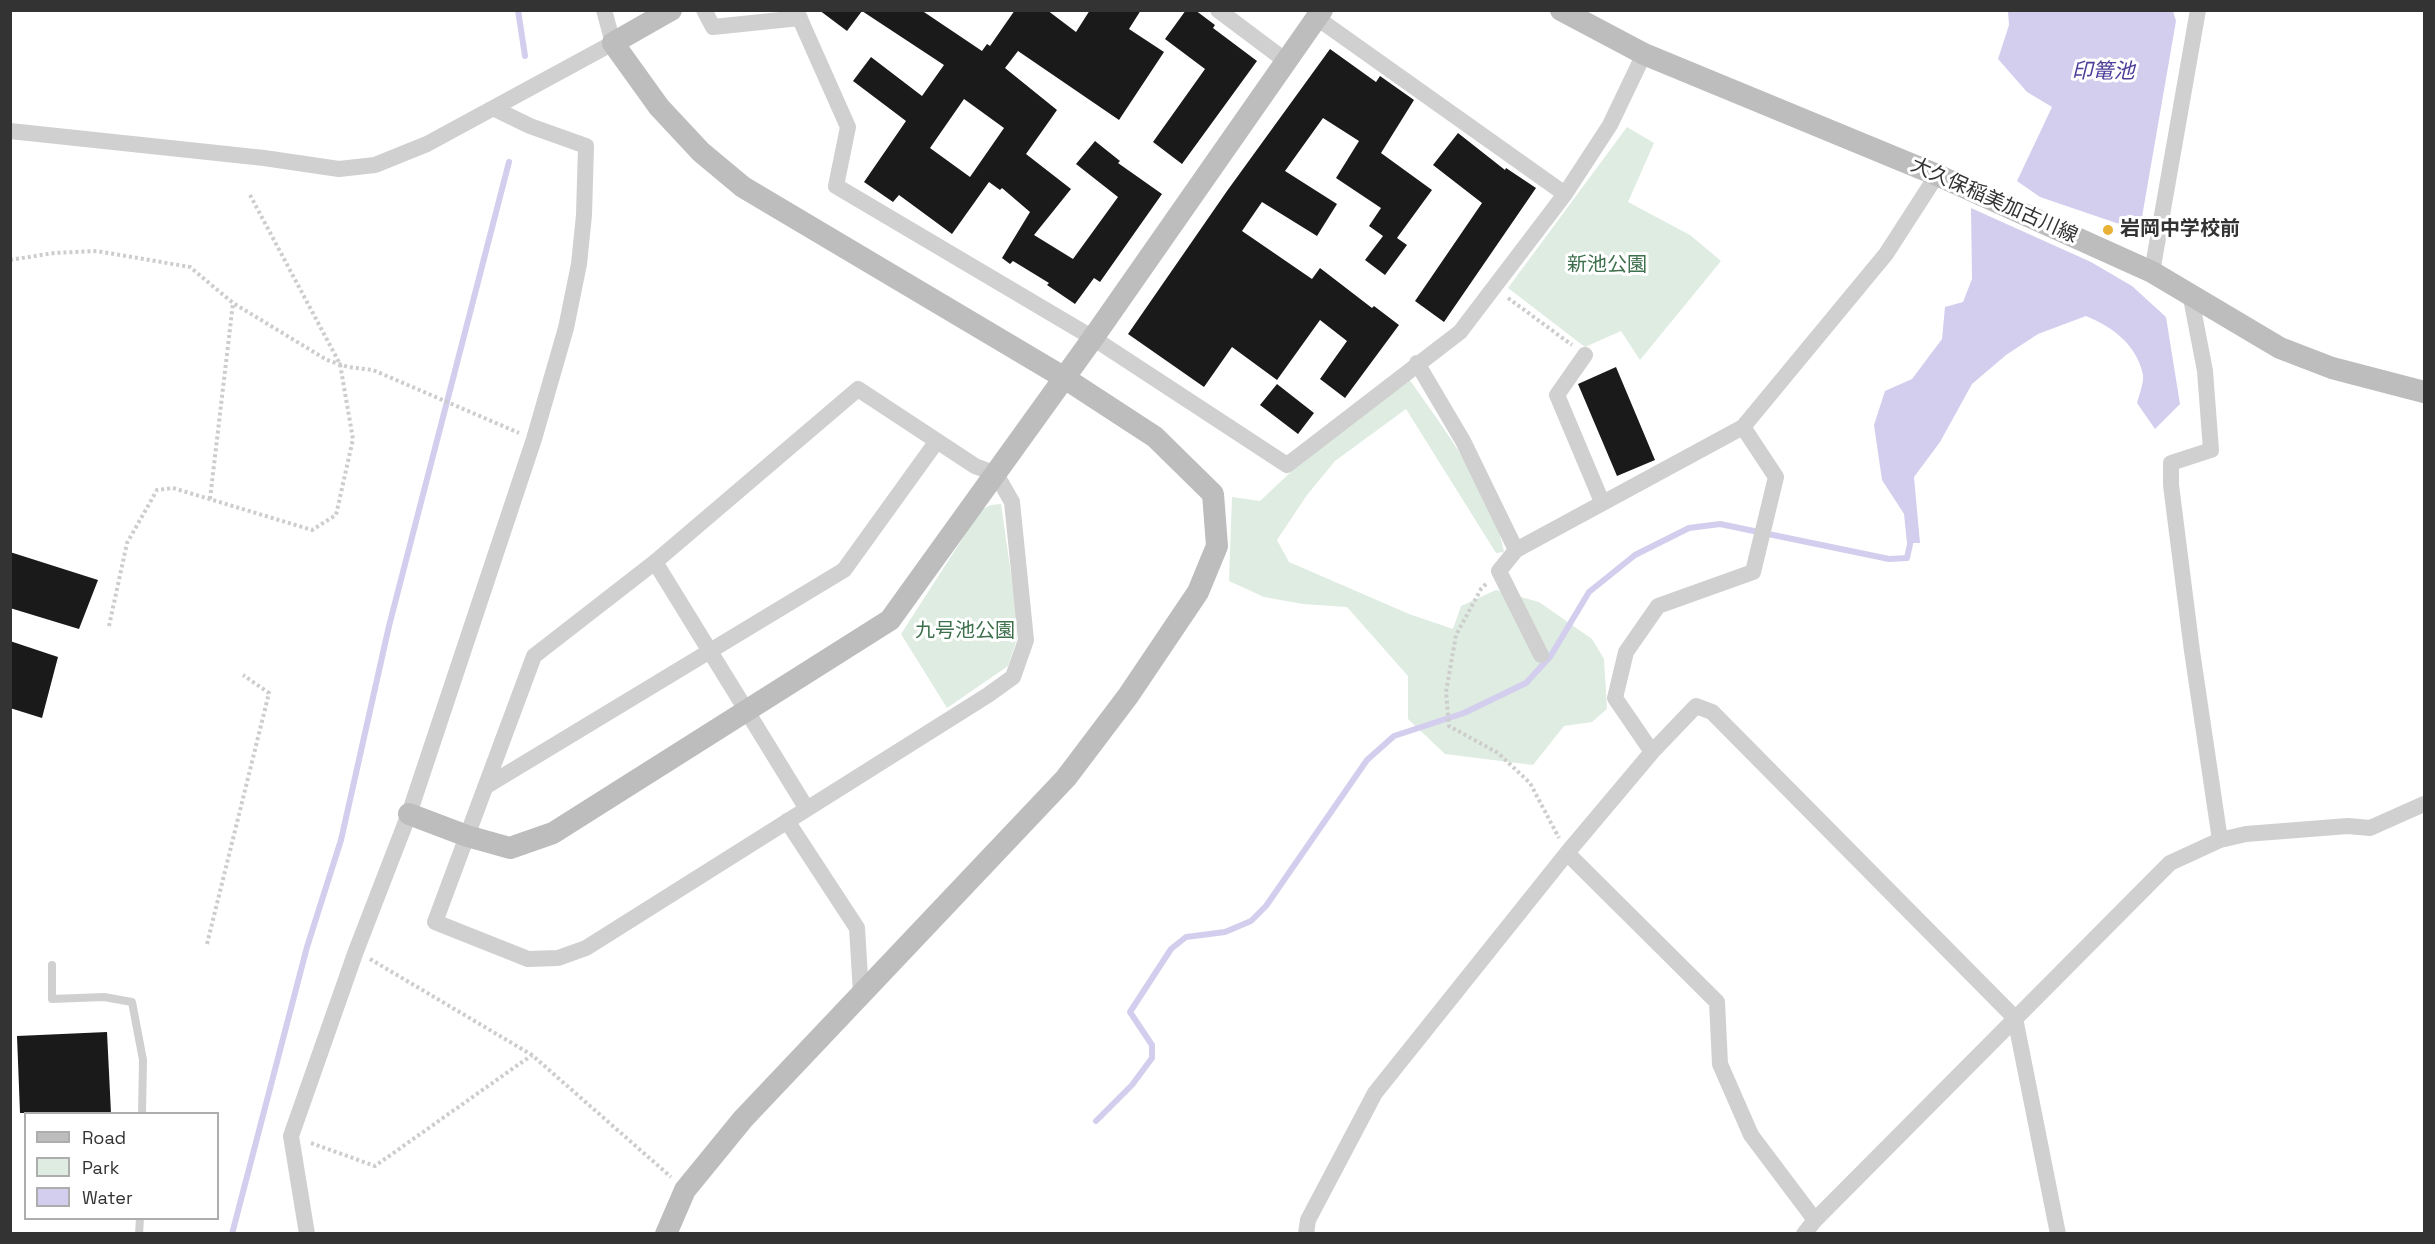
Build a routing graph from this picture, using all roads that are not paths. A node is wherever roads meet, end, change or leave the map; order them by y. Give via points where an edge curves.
1 (604, 10) edge
2 (671, 10) edge
3 (704, 10) edge
4 (1218, 10) edge
5 (1561, 10) edge
6 (2198, 10) edge
7 (798, 14) edge
8 (1319, 14) edge
9 (613, 42) junction
10 (1644, 54) junction
11 (1286, 62) junction
12 (493, 108) junction
13 (10, 131) edge
14 (1937, 175) junction
15 (1565, 194) junction
16 (2152, 272) junction
17 (2190, 293) junction
18 (1093, 338) junction
19 (1585, 355) road end
20 (1417, 363) junction
21 (1064, 377) junction
22 (2424, 392) edge
23 (1743, 427) junction
24 (937, 441) junction
25 (996, 474) junction
26 (1602, 502) junction
27 (1516, 550) junction
28 (655, 562) junction
29 (710, 651) junction
30 (1541, 655) dead end
31 (745, 712) junction
32 (1652, 752) junction
33 (485, 787) junction
34 (2424, 804) edge
35 (807, 809) junction
36 (409, 814) junction
37 (787, 821) junction
38 (467, 836) junction
39 (2220, 840) junction
40 (1567, 853) junction
41 (52, 965) dead end
42 (861, 993) junction
43 (2015, 1018) junction
44 (141, 1112) edge
45 (1815, 1220) junction
46 (307, 1233) edge
47 (666, 1233) edge
48 (1306, 1233) edge
49 (1804, 1233) edge
50 (2058, 1233) edge

1 - 9 street
2 - 9 street
3 - 7 street via 713,27
4 - 11 street
5 - 10 street, 大久保稲美加古川線
6 - 16 street
7 - 18 street via 848,127 836,186
8 - 11 street
8 - 15 street
9 - 12 street
9 - 21 street via 659,107 701,152 743,187
10 - 14 street, 大久保稲美加古川線
10 - 15 street via 1610,125
11 - 18 street
12 - 13 street via 427,144 375,165 339,169
12 - 36 street via 586,146 579,264 566,328 534,439
14 - 16 street, 大久保稲美加古川線
14 - 23 street via 1886,254
15 - 20 street via 1460,332
16 - 17 street, 大久保稲美加古川線
17 - 22 street, 大久保稲美加古川線 via 2280,348 2332,368
17 - 39 street via 2205,371 2211,450 2171,463 2171,485
18 - 20 street via 1287,465
18 - 21 street
19 - 26 street via 1557,395
20 - 27 street via 1463,441
21 - 25 street
21 - 42 street via 1155,437 1213,494 1217,546 1198,592 1128,696 1066,778
23 - 26 street
23 - 32 street via 1776,477 1753,572 1658,606 1626,652 1615,698
24 - 25 street via 975,466
24 - 28 street via 858,389
24 - 29 street via 844,570
25 - 31 street via 890,620
25 - 35 street via 1012,502 1026,640 1013,677
26 - 27 street
27 - 30 street via 1499,571
28 - 29 street
28 - 33 street via 534,657
29 - 31 street
29 - 33 street
31 - 35 street
31 - 38 street via 553,833 510,848
32 - 40 street
32 - 43 street via 1696,706 1712,712
33 - 38 street
34 - 39 street via 2370,828 2257,833
35 - 37 street
36 - 38 street
36 - 46 street via 291,1136
37 - 38 street via 585,948 558,958 528,959 435,922
37 - 42 street via 857,928
39 - 43 street via 2170,863
40 - 45 street via 1717,1002 1720,1064 1751,1135
40 - 48 street via 1375,1093 1308,1220
41 - 44 lane via 52,999 104,997 132,1002 142,1060
42 - 47 street via 743,1119 686,1190
43 - 45 street
43 - 50 street
45 - 49 street

